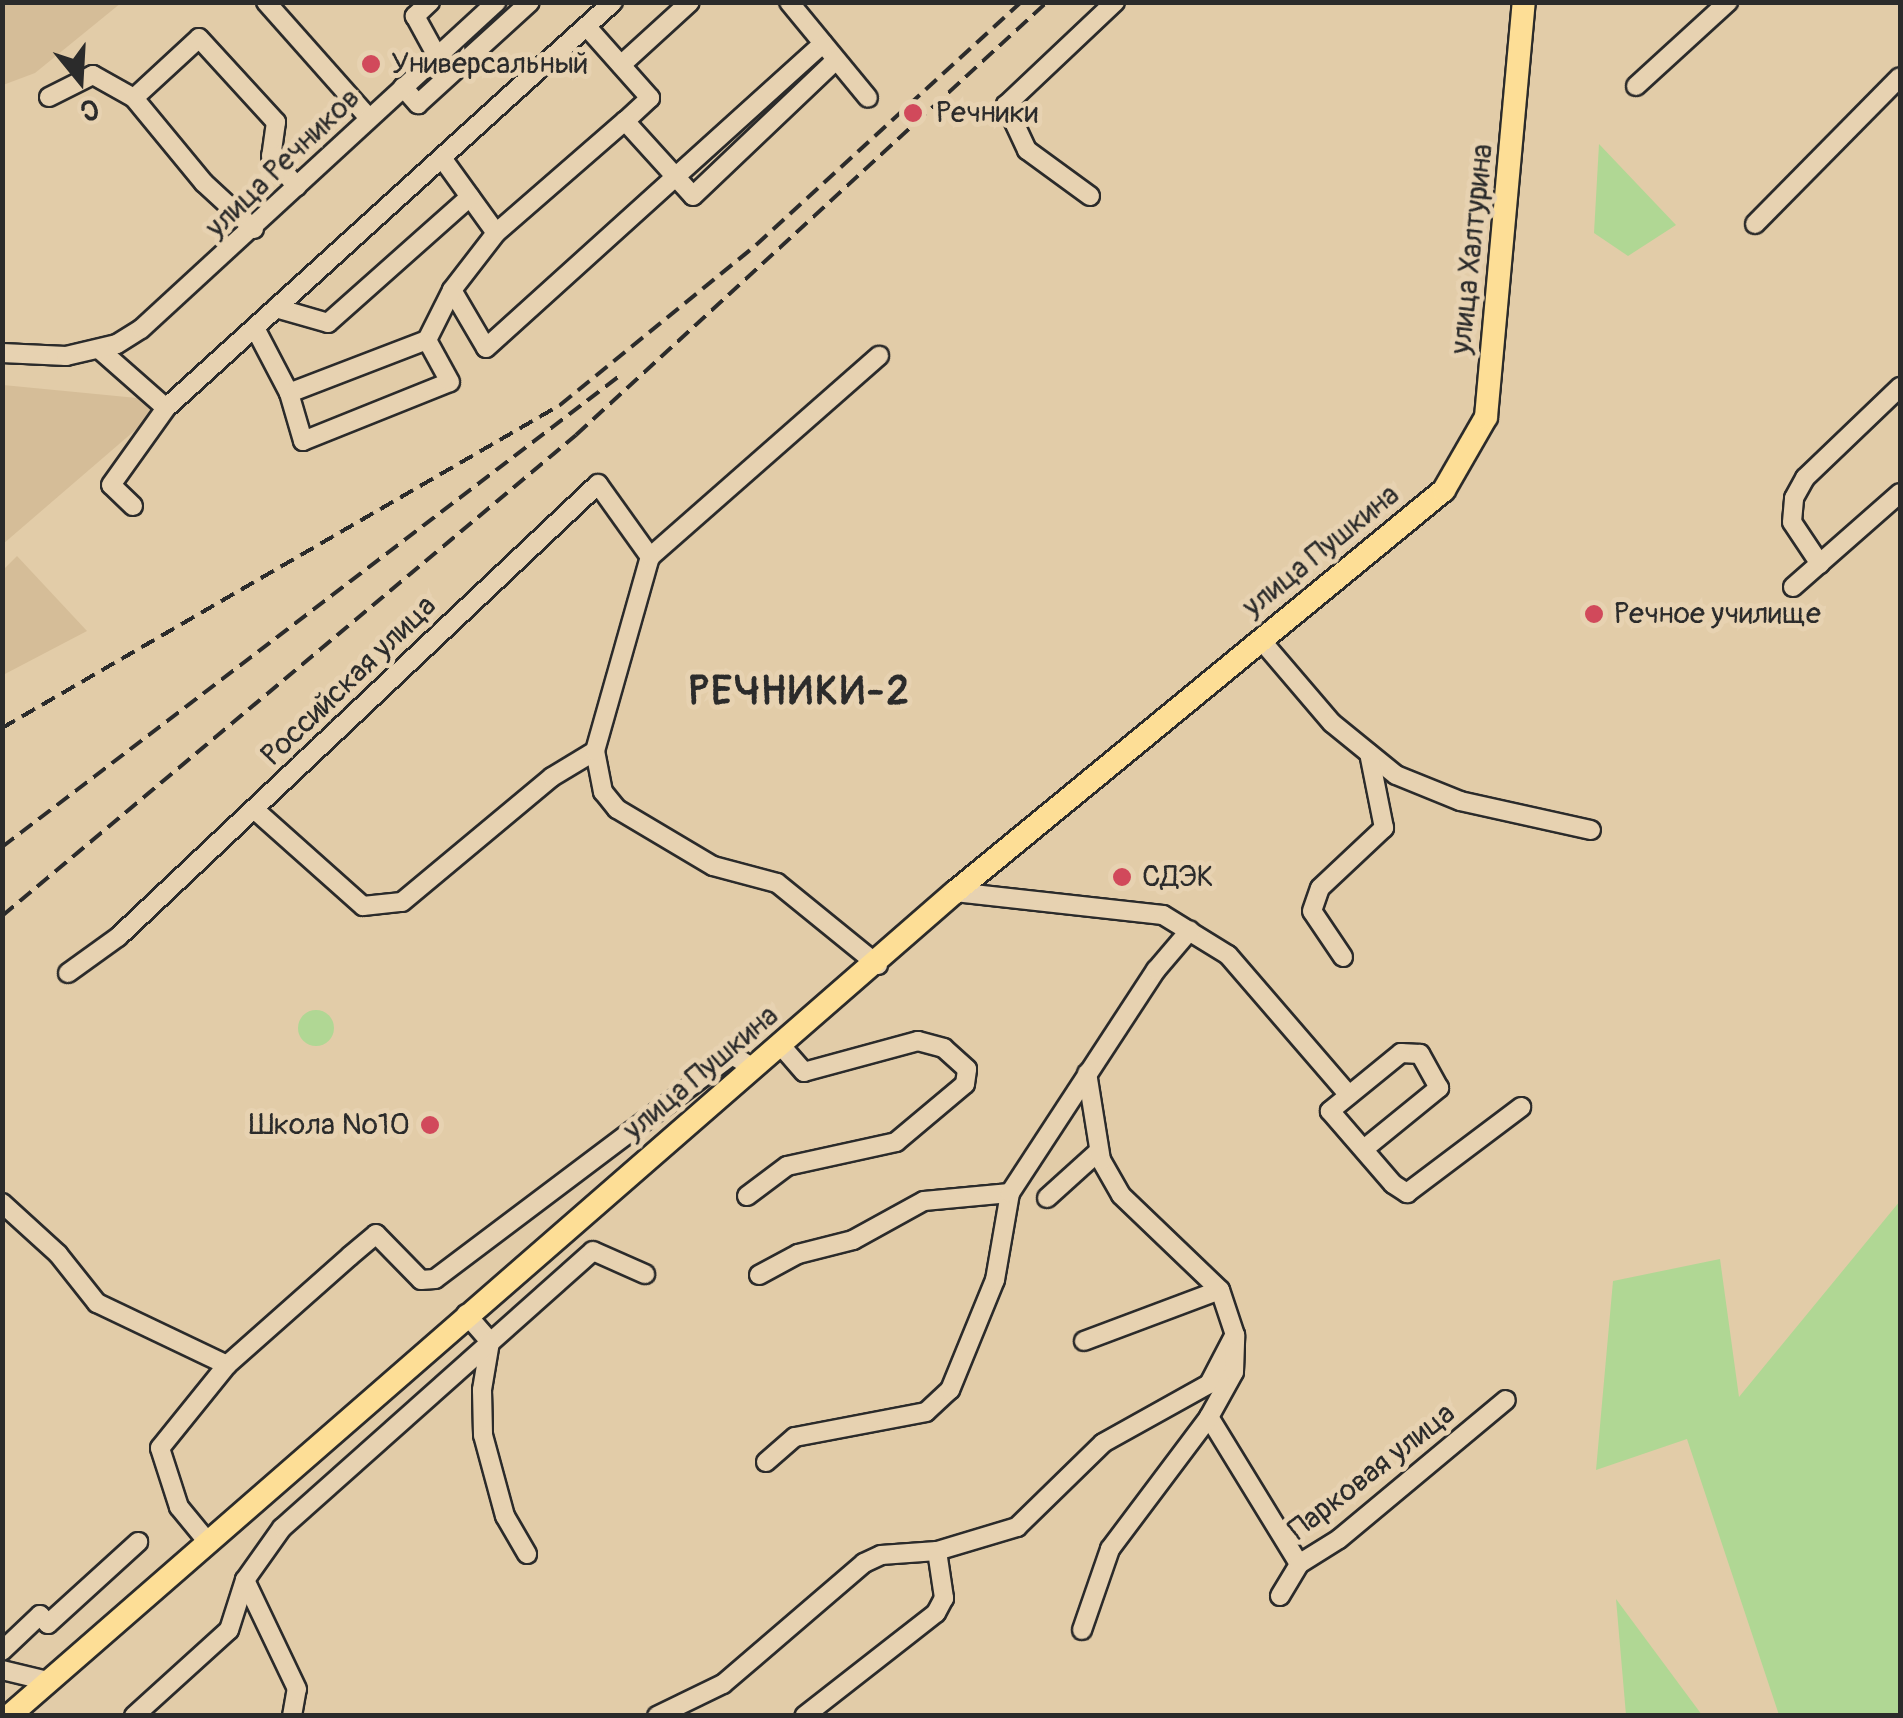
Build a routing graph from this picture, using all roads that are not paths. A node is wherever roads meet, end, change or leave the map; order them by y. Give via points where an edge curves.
1 (266, 2) edge
2 (430, 2) edge
3 (496, 2) edge
4 (530, 2) edge
5 (613, 2) edge
6 (690, 2) edge
7 (789, 2) edge
8 (1115, 2) edge
9 (1524, 2) edge
10 (1728, 2) edge
11 (587, 26) junction
12 (823, 44) junction
13 (437, 56) junction
14 (836, 60) junction
15 (620, 64) junction
16 (1900, 77) edge
17 (1636, 86) dead end
18 (404, 87) junction
19 (49, 97) dead end
20 (134, 98) junction
21 (868, 98) dead end
22 (369, 118) junction
23 (625, 121) junction
24 (442, 158) junction
25 (675, 177) junction
26 (297, 187) junction
27 (1090, 196) dead end
28 (470, 197) junction
29 (1756, 224) dead end
30 (254, 228) junction
31 (496, 234) junction
32 (452, 290) junction
33 (276, 308) junction
34 (254, 328) junction
35 (427, 340) junction
36 (99, 350) junction
37 (2, 354) edge
38 (879, 356) dead end
39 (1900, 388) edge
40 (289, 393) junction
41 (166, 408) junction
42 (1444, 490) joint
43 (1900, 494) edge
44 (133, 506) dead end
45 (650, 557) junction
46 (1820, 564) junction
47 (1793, 587) dead end
48 (1261, 640) junction
49 (595, 750) junction
50 (1369, 753) junction
51 (254, 810) junction
52 (1591, 830) dead end
53 (956, 892) junction
54 (1190, 930) junction
55 (1343, 957) dead end
56 (878, 964) junction
57 (68, 973) dead end
58 (779, 1044) junction
59 (752, 1067) junction
60 (1087, 1074) junction
61 (1349, 1095) junction
62 (1521, 1107) dead end
63 (1364, 1149) junction
64 (1098, 1151) junction
65 (1010, 1194) junction
66 (747, 1196) dead end
67 (1047, 1198) dead end
68 (2, 1203) edge
69 (645, 1274) dead end
70 (759, 1275) dead end
71 (1220, 1290) junction
72 (466, 1314) junction
73 (1235, 1334) junction
74 (490, 1342) junction
75 (1084, 1342) dead end
76 (227, 1365) junction
77 (1506, 1400) dead end
78 (1209, 1417) junction
79 (766, 1462) dead end
80 (207, 1541) junction
81 (138, 1542) dead end
82 (937, 1551) junction
83 (527, 1554) dead end
84 (1300, 1564) junction
85 (244, 1580) junction
86 (1280, 1596) dead end
87 (1082, 1630) dead end
88 (2, 1651) edge
89 (2, 1670) edge
90 (48, 1681) junction
91 (9, 1716) edge
92 (134, 1716) edge
93 (292, 1716) edge
94 (657, 1716) edge
95 (804, 1716) edge

1 - 22 street
2 - 13 street via 415,16
3 - 13 street, улица Речников
4 - 18 street via 418,104
5 - 11 street
6 - 15 street
7 - 12 street
8 - 27 street via 1006,105 1027,150
9 - 42 main road, улица Халтурина via 1486,417
10 - 17 street
11 - 15 street
11 - 24 street
12 - 14 street
12 - 25 street
13 - 18 street, улица Речников
14 - 21 street
14 - 25 street via 692,196
15 - 23 street via 650,98
16 - 29 street
18 - 22 street, улица Речников
19 - 20 street via 93,75
20 - 26 street via 199,38 276,122 272,156
20 - 30 street via 204,182
22 - 26 street, улица Речников
23 - 25 street
23 - 31 street
24 - 28 street
24 - 33 street
25 - 32 street via 486,348
26 - 30 street, улица Речников
28 - 31 street
28 - 33 street via 328,323
30 - 36 street, улица Речников via 141,329
31 - 32 street
32 - 35 street
33 - 34 street
34 - 40 street
34 - 41 street
35 - 40 street
35 - 40 street via 450,382 303,441
36 - 37 street, улица Речников via 40,358
36 - 41 street
38 - 45 street
39 - 46 street via 1805,478 1794,498 1792,522
41 - 44 street via 111,485
42 - 48 main road, улица Пушкина
43 - 46 street
45 - 49 street
45 - 51 street, Российская улица via 598,484
46 - 47 street
48 - 50 street via 1332,723
48 - 53 main road, улица Пушкина
49 - 51 street via 552,777 402,902 363,906
49 - 56 street via 603,792 617,808 714,866 777,883
50 - 52 street via 1396,775 1460,801
50 - 55 street via 1384,828 1320,888 1312,911
51 - 57 street, Российская улица via 118,937
53 - 54 street via 1163,915
53 - 56 main road, улица Пушкина
54 - 60 street
54 - 61 street via 1228,956 1282,1010
56 - 58 main road, улица Пушкина
58 - 59 main road, улица Пушкина
58 - 66 street via 804,1072 918,1041 944,1048 967,1069 965,1084 896,1142 787,1166
59 - 72 main road, улица Пушкина
59 - 76 street via 732,1055 435,1279 422,1280 376,1234
60 - 64 street
60 - 65 street
61 - 63 street via 1330,1111
61 - 63 street via 1410,1050 1437,1074 1434,1096
62 - 63 street via 1416,1192 1400,1190
64 - 67 street
64 - 71 street via 1141,1220
65 - 70 street via 924,1201 853,1240 798,1254
65 - 79 street via 995,1280 950,1390 926,1412 795,1437
68 - 76 street via 58,1254 96,1303
69 - 74 street via 593,1251
71 - 73 street
71 - 75 street
72 - 74 street
72 - 80 main road, улица Пушкина
73 - 78 street via 1234,1372
73 - 82 street via 1209,1384 1103,1443 1018,1527
74 - 83 street via 483,1435 505,1516
74 - 85 street via 282,1528
76 - 80 street via 160,1448 179,1507
77 - 84 street, Парковая улица via 1339,1540
78 - 84 street
78 - 87 street via 1110,1549
80 - 90 main road, улица Пушкина
81 - 88 street via 48,1624 40,1616
82 - 94 street via 881,1555 864,1563 699,1697
82 - 95 street via 944,1598 936,1613
84 - 86 street, Парковая улица
85 - 92 street via 229,1630
85 - 93 street via 297,1688
89 - 90 street
90 - 91 main road, улица Пушкина

